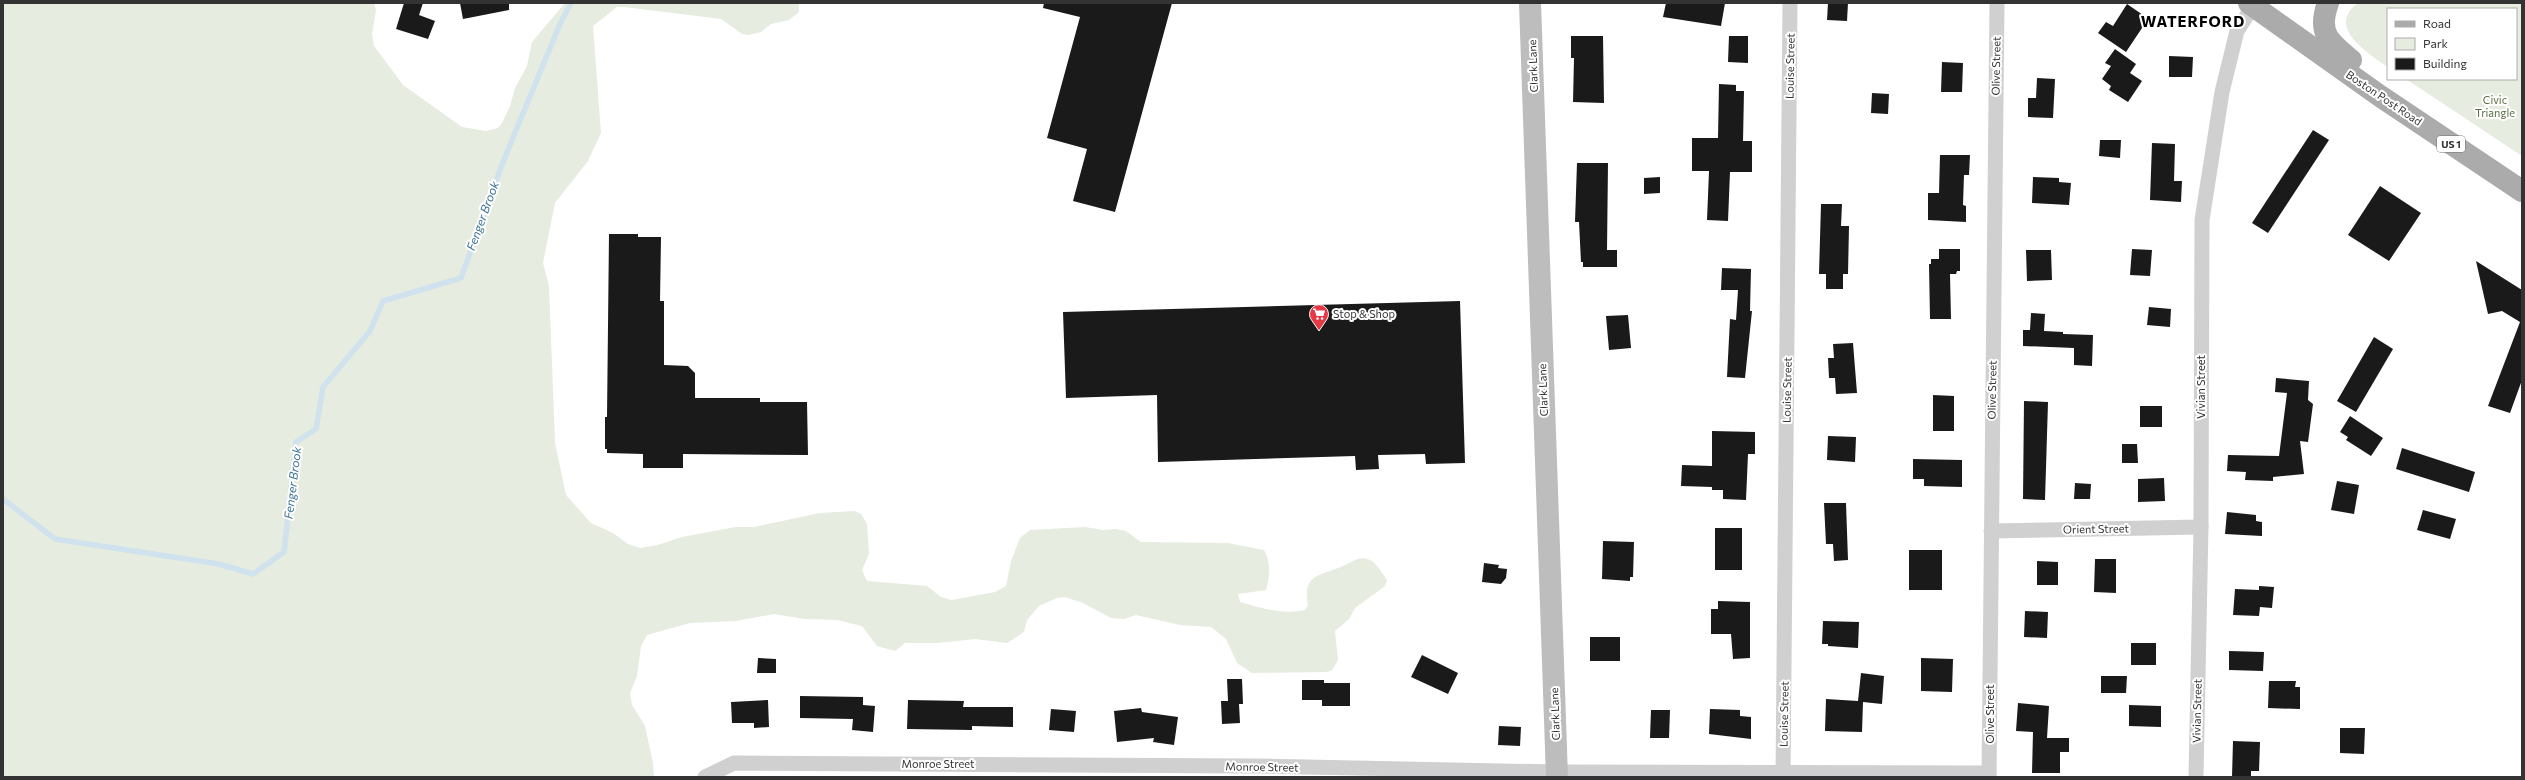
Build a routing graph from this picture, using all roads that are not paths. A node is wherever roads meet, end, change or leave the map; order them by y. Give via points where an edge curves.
1 (1530, 3) edge
2 (1790, 3) edge
3 (1997, 3) edge
4 (2328, 3) edge
5 (2251, 4) edge
6 (2380, 96) junction
7 (2522, 191) edge
8 (2201, 527) junction
9 (1991, 530) junction
10 (1557, 775) edge
11 (1783, 775) edge
12 (1989, 775) edge
13 (705, 777) edge
14 (2196, 777) edge

1 - 10 main road, Clark Lane
2 - 11 street, Louise Street
3 - 9 street, Olive Street
4 - 6 main road via 2323,24 2330,42 2366,73
5 - 6 main road, Boston Post Road / US 1
5 - 8 street, Vivian Street via 2237,31 2222,92 2202,220
6 - 7 main road, Boston Post Road / US 1
8 - 9 street, Orient Street
8 - 14 street, Vivian Street
9 - 12 street, Olive Street
10 - 11 street, Monroe Street
10 - 13 street, Monroe Street via 1247,766 734,763
11 - 12 street, Monroe Street

